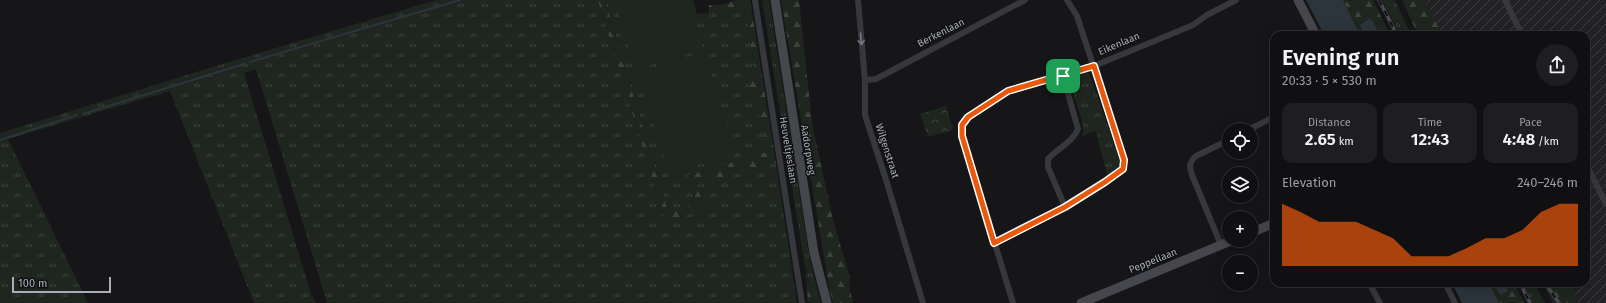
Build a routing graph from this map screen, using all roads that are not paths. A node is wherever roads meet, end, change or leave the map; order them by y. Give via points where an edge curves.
1 (755, 0) edge
2 (775, 0) edge
3 (858, 0) edge
4 (1025, 0) edge
5 (1067, 0) edge
6 (1236, 0) edge
7 (1298, 0) edge
8 (1505, 0) edge
9 (1314, 31) edge
10 (1520, 31) edge
11 (1094, 66) junction
12 (1063, 76) junction
13 (865, 80) junction
14 (1270, 119) edge
15 (1258, 125) edge
16 (1222, 143) edge
17 (1590, 172) edge
18 (1606, 204) edge
19 (1065, 207) junction
20 (1270, 225) edge
21 (1258, 230) edge
22 (994, 243) junction
23 (1221, 245) joint
24 (1371, 287) edge
25 (1446, 287) edge
26 (802, 303) edge
27 (827, 303) edge
28 (923, 303) edge
29 (1013, 303) edge
30 (1081, 303) edge
31 (1380, 303) edge
32 (1454, 303) edge

1 - 26 street, Heuveltjeslaan
2 - 27 main road, Aadorpweg via 814,253
3 -> 13 street, Wilgenstraat
4 - 13 street, Berkenlaan via 876,79
5 - 11 street via 1077,16
6 - 11 street, Eikenlaan via 1192,25
7 - 9 main road
8 - 10 street
11 - 12 street, Eikenlaan
11 - 19 street via 1124,164 1117,174
12 - 19 street via 1078,129 1075,137 1048,159 1048,167
12 - 22 street, Eikenlaan via 1008,91 968,117 962,125 962,136
13 - 28 street, Wilgenstraat via 865,115
14 - 15 street
16 - 23 street via 1196,156 1191,160 1190,166
17 - 18 street
19 - 22 street
20 - 21 main road
22 - 29 street, Eikenlaan
23 - 30 main road, Peppellaan
24 - 31 street
25 - 32 street

